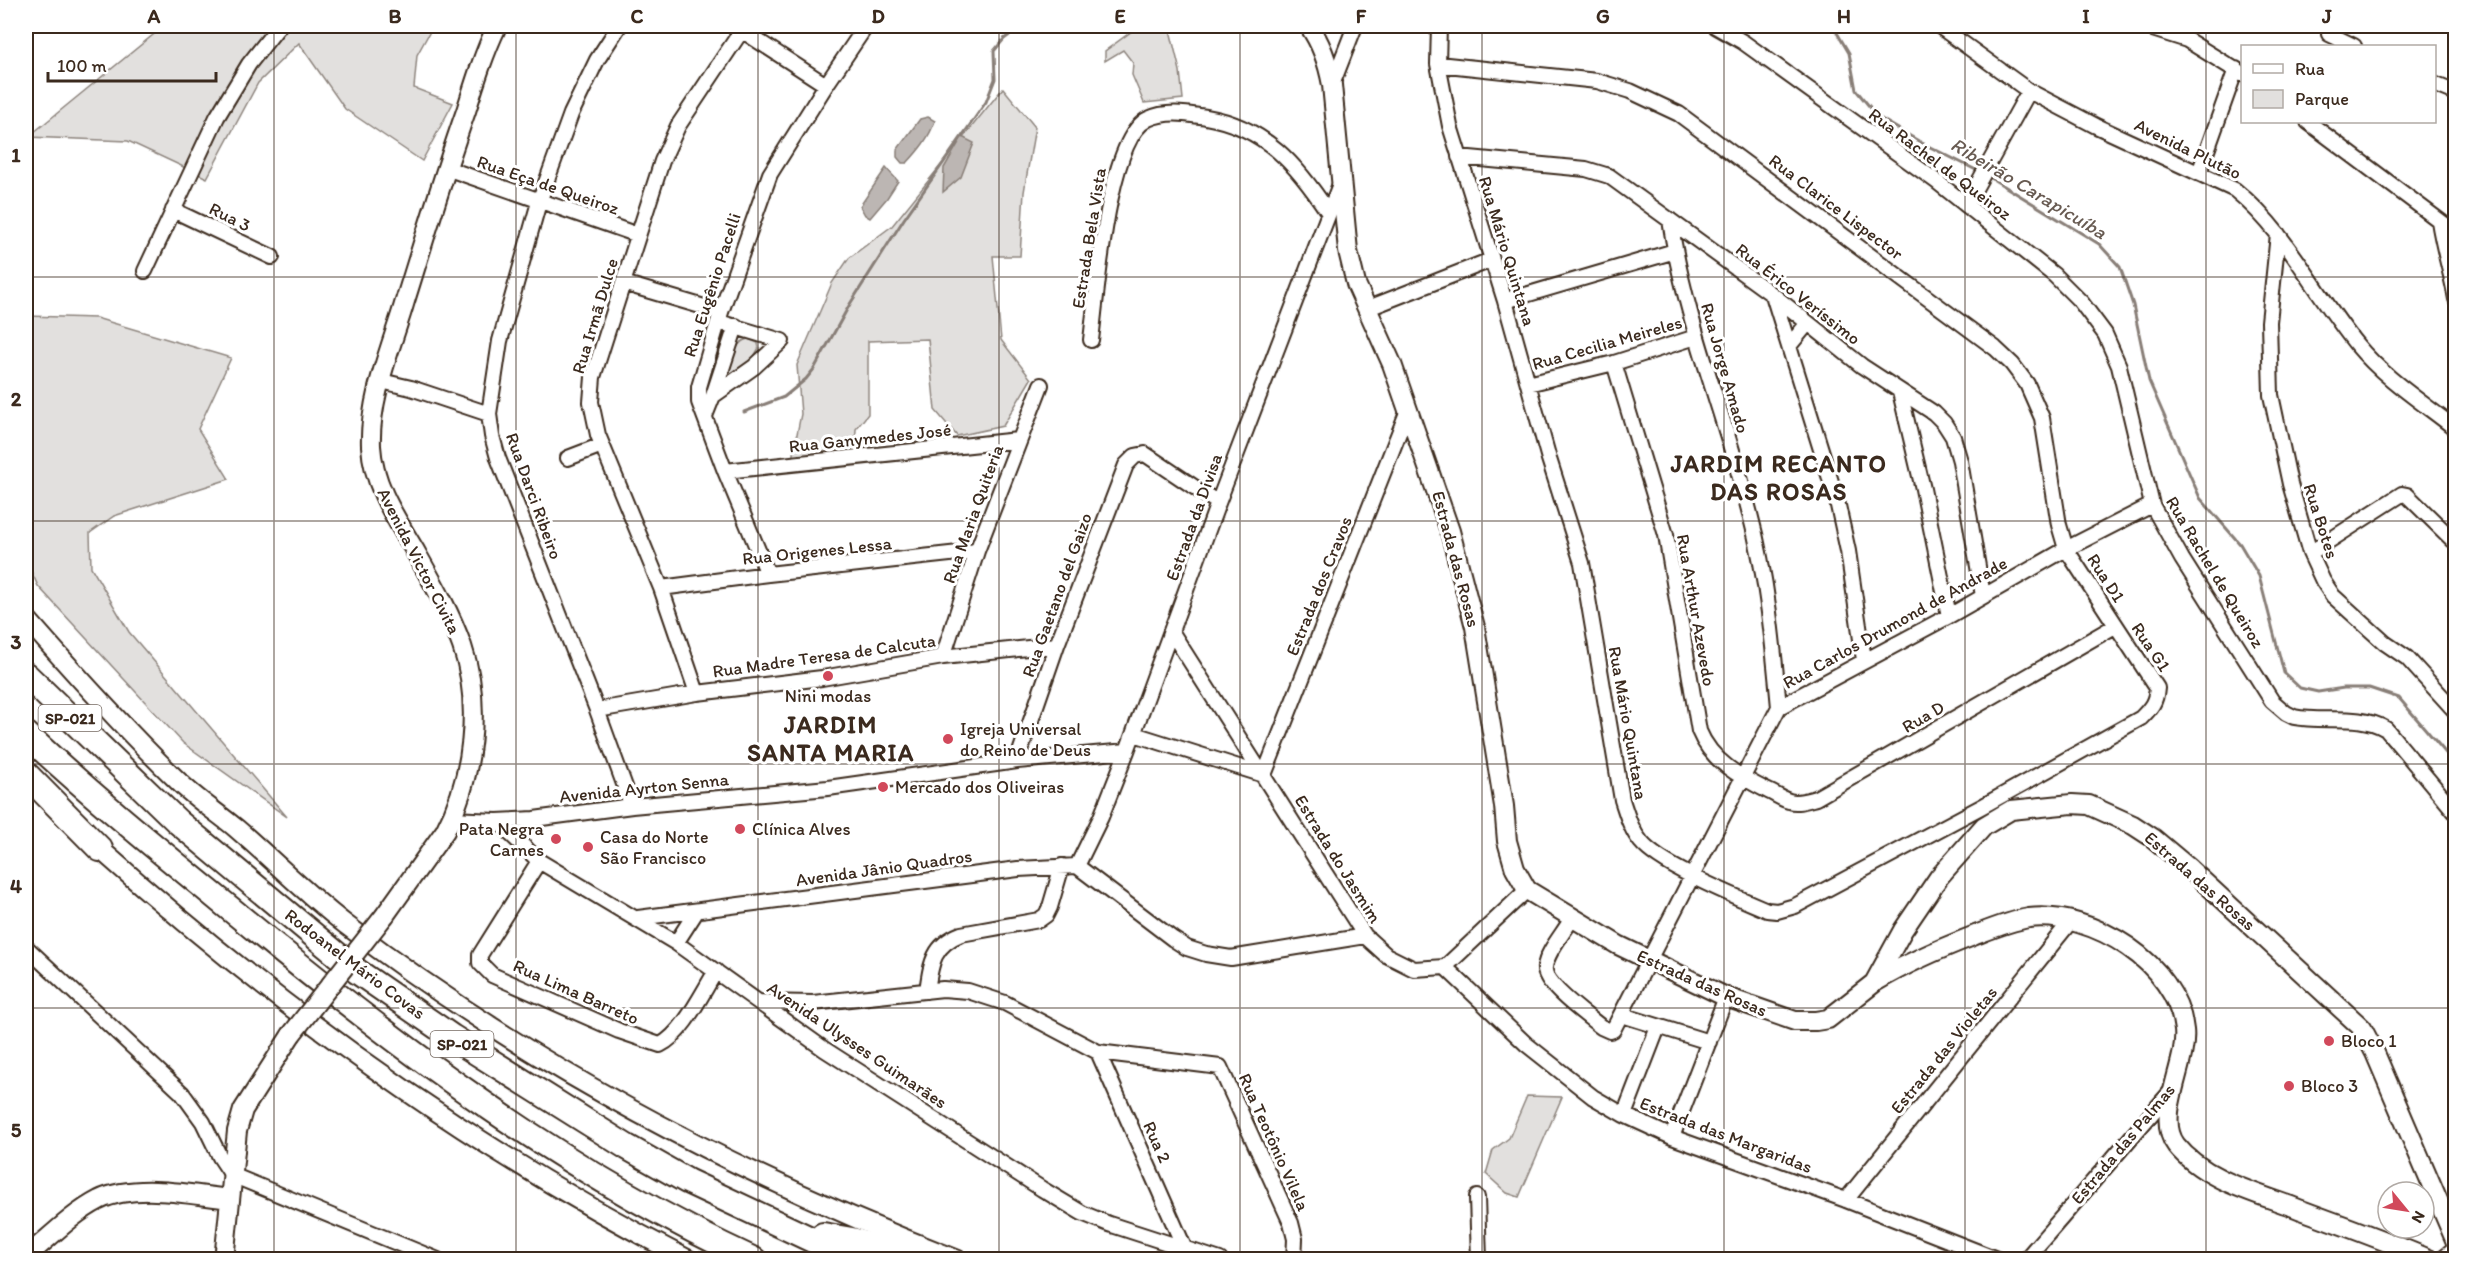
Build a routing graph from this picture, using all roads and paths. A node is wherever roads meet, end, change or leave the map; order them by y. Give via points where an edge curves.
1 (279, 26) edge
2 (497, 26) edge
3 (619, 26) edge
4 (866, 26) edge
5 (1309, 26) edge
6 (1355, 26) edge
7 (1439, 26) edge
8 (1715, 26) edge
9 (1939, 26) edge
10 (2143, 26) edge
11 (739, 28) edge
12 (2329, 34) dead end
13 (2352, 45) edge
14 (1438, 64) junction
15 (2239, 71) edge
16 (826, 85) junction
17 (1332, 85) junction
18 (2436, 85) edge
19 (2029, 91) junction
20 (2456, 93) edge
21 (2309, 123) edge
22 (1459, 157) junction
23 (446, 168) junction
24 (2199, 173) junction
25 (1342, 179) junction
26 (539, 202) junction
27 (1966, 205) junction
28 (173, 210) junction
29 (1328, 212) junction
30 (1670, 220) junction
31 (2439, 221) junction
32 (2456, 233) edge
33 (2278, 234) junction
34 (638, 235) junction
35 (2456, 249) edge
36 (1675, 251) junction
37 (272, 257) dead end
38 (1491, 260) junction
39 (2450, 263) junction
40 (2300, 265) junction
41 (145, 271) dead end
42 (623, 283) junction
43 (2274, 285) junction
44 (1773, 295) junction
45 (2456, 299) edge
46 (1505, 301) junction
47 (1366, 309) junction
48 (720, 317) junction
49 (1808, 323) junction
50 (736, 326) junction
51 (1696, 337) junction
52 (1091, 340) dead end
53 (1789, 346) junction
54 (1614, 363) junction
55 (381, 381) junction
56 (1528, 384) junction
57 (1041, 385) dead end
58 (1900, 392) junction
59 (713, 396) junction
60 (1408, 410) junction
61 (489, 414) junction
62 (705, 417) junction
63 (2456, 429) edge
64 (1018, 440) junction
65 (602, 445) junction
66 (568, 458) dead end
67 (725, 471) junction
68 (1218, 503) junction
69 (2152, 505) junction
70 (2456, 543) edge
71 (2066, 549) junction
72 (977, 551) junction
73 (2310, 553) junction
74 (768, 574) junction
75 (662, 588) junction
76 (1983, 596) junction
77 (1949, 615) junction
78 (26, 618) edge
79 (2115, 626) junction
80 (1171, 631) junction
81 (1057, 645) junction
82 (943, 657) junction
83 (1864, 660) junction
84 (26, 675) edge
85 (2157, 688) joint
86 (697, 693) junction
87 (1779, 707) junction
88 (597, 710) junction
89 (2456, 712) edge
90 (26, 734) edge
91 (1134, 734) junction
92 (1127, 751) junction
93 (1017, 761) junction
94 (26, 774) edge
95 (1264, 775) junction
96 (1743, 779) junction
97 (26, 786) edge
98 (632, 806) junction
99 (2456, 813) edge
100 (451, 819) junction
101 (497, 821) junction
102 (100, 849) junction
103 (539, 861) junction
104 (1062, 866) junction
105 (1077, 866) junction
106 (1694, 877) junction
107 (1527, 890) junction
108 (696, 912) junction
109 (638, 918) junction
110 (1572, 918) junction
111 (2070, 922) junction
112 (1365, 936) junction
113 (676, 943) junction
114 (26, 947) edge
115 (1650, 959) junction
116 (1445, 967) junction
117 (716, 971) junction
118 (1874, 983) junction
119 (927, 991) junction
120 (1726, 997) junction
121 (759, 1002) junction
122 (813, 1003) junction
123 (1622, 1016) junction
124 (793, 1025) junction
125 (1658, 1027) junction
126 (1709, 1042) junction
127 (1098, 1052) junction
128 (2175, 1086) junction
129 (1624, 1115) junction
130 (1672, 1137) junction
131 (232, 1175) junction
132 (1477, 1197) dead end
133 (228, 1199) junction
134 (1846, 1200) junction
135 (790, 1230) junction
136 (2456, 1242) edge
137 (1184, 1247) junction
138 (2456, 1250) edge
139 (26, 1257) edge
140 (2431, 1259) edge
141 (224, 1260) edge
142 (438, 1260) edge
143 (689, 1260) edge
144 (754, 1260) edge
145 (855, 1260) edge
146 (916, 1260) edge
147 (958, 1260) edge
148 (1220, 1260) edge
149 (1294, 1260) edge
150 (1479, 1260) edge
151 (1999, 1260) edge
152 (2025, 1260) edge
153 (2443, 1260) edge

1 - 28 street via 249,64 217,117
2 - 23 main road, Avenida Victor Civita
3 - 26 street, Rua Darci Ribeiro via 584,85
4 - 16 street, Rua Eugênio Pacelli
5 - 17 main road, Estrada das Rosas via 1327,59
6 - 17 street
7 - 14 street, Rua Mário Quintana
8 - 27 street, Rua Rachel de Queiroz
9 - 19 street, Avenida Plutão
10 - 15 street via 2187,40
11 - 16 street
11 - 34 street, Rua Irmã Dulce via 678,126
12 - 13 street
14 - 22 street, Rua Mário Quintana
14 - 71 street, Rua Clarice Lispector via 1597,81 1630,91 1679,114 1995,348 2027,384 2042,418
15 - 24 street
16 - 48 street, Rua Eugênio Pacelli via 770,174
17 - 25 main road, Estrada das Rosas
18 - 20 street
19 - 24 street, Avenida Plutão
19 - 27 street
21 - 31 street
22 - 30 street, Rua Érico Veríssimo via 1586,169 1609,176
22 - 38 street, Rua Mário Quintana
23 - 26 street, Rua Eça de Queiroz
23 - 55 main road, Avenida Victor Civita
24 - 33 street, Avenida Plutão via 2235,190
25 - 29 street, Estrada da Divisa
25 - 47 main road, Estrada das Rosas via 1348,251
26 - 34 street, Rua Eça de Queiroz
26 - 61 street, Rua Darci Ribeiro via 500,341
27 - 69 street, Rua Rachel de Queiroz via 2054,275 2105,334 2119,366
28 - 37 street, Rua 3
28 - 41 street
29 - 52 street, Estrada Bela Vista via 1303,174 1256,135 1221,120 1176,112 1147,120 1131,134 1122,153 1110,200
29 - 68 street, Estrada da Divisa
30 - 36 street, Rua Jorge Amado
30 - 44 street, Rua Érico Veríssimo
31 - 32 street
31 - 39 street
33 - 40 street, Avenida Plutão
33 - 43 street, Rua Botes
34 - 42 street, Rua Irmã Dulce
35 - 39 street
36 - 46 street
36 - 51 street, Rua Jorge Amado
38 - 46 street, Rua Mário Quintana
38 - 47 street
39 - 45 street
40 - 43 street via 2287,269
40 - 63 street, Avenida Plutão via 2373,364
42 - 48 street
42 - 65 street, Rua Irmã Dulce via 593,377 591,402
43 - 73 street, Rua Botes via 2269,322 2271,395
44 - 49 street, Rua Érico Veríssimo
44 - 53 street
46 - 56 street, Rua Mário Quintana
47 - 60 main road, Estrada das Rosas
48 - 50 street
48 - 62 street, Rua Eugênio Pacelli via 699,387
49 - 53 street
49 - 58 street, Rua Érico Veríssimo
50 - 59 street
50 - 59 street via 782,341
51 - 54 street, Rua Cecilia Meireles
51 - 87 street, Rua Jorge Amado via 1750,512 1770,617
53 - 83 street via 1837,501
54 - 56 street, Rua Cecilia Meireles
54 - 96 street, Rua Arthur Azevedo via 1666,535 1700,731 1713,755
55 - 61 street
55 - 100 main road, Avenida Victor Civita via 371,446 376,472 384,499 444,602 463,648 471,689 472,729 466,770
56 - 106 street, Rua Mário Quintana via 1582,563 1622,800 1642,843
57 - 64 street, Rua Maria Quiteria
58 - 76 street, Rua Érico Veríssimo via 1934,412 1953,438
58 - 77 street
59 - 62 street
60 - 95 street, Estrada dos Cravos
60 - 107 main road, Estrada das Rosas via 1450,531 1475,627 1507,841 1515,869
61 - 88 street, Rua Darci Ribeiro via 498,459
62 - 67 street, Rua Eugênio Pacelli
64 - 67 street, Rua Ganymedes José
64 - 72 street, Rua Maria Quiteria
65 - 66 street
65 - 75 street, Rua Irmã Dulce
67 - 74 street, Rua Eugênio Pacelli
68 - 80 street, Estrada da Divisa
68 - 81 street, Rua Gaetano del Gaizo via 1145,454 1135,456 1118,481
69 - 71 street, Rua Carlos Drumond de Andrade
69 - 99 street, Rua Rachel de Queiroz via 2272,701 2294,717 2363,721 2386,729
70 - 73 street via 2408,495 2402,494
71 - 76 street, Rua Carlos Drumond de Andrade
71 - 79 street, Rua D1
72 - 74 street, Rua Origenes Lessa
72 - 82 street, Rua Maria Quiteria
73 - 89 street, Rua Botes via 2333,596 2407,658
74 - 75 street, Rua Origenes Lessa
75 - 86 street, Rua Irmã Dulce
76 - 77 street, Rua Carlos Drumond de Andrade
77 - 83 street, Rua Carlos Drumond de Andrade
78 - 147 main road via 117,721 182,785 344,923 459,1005 575,1077 694,1141 815,1199
79 - 85 street, Rua G1
79 - 96 street, Rua D via 1816,798 1789,802
80 - 91 street, Estrada da Divisa
80 - 95 street, Estrada do Jasmim
81 - 82 street, Rua Madre Teresa de Calcuta
81 - 93 street, Rua Gaetano del Gaizo
82 - 86 street, Rua Madre Teresa de Calcuta via 822,678
83 - 87 street, Rua Carlos Drumond de Andrade
84 - 135 highway, Rodoanel Mário Covas / SP-021 via 178,822 358,972 618,1142 687,1181
85 - 106 street, Rua Mário Quintana via 2157,699 2140,718 1795,906 1767,910
86 - 88 street, Rua Madre Teresa de Calcuta
87 - 96 street, Rua Carlos Drumond de Andrade
88 - 98 street, Rua Darci Ribeiro
90 - 144 highway, Rodoanel Mário Covas / SP-021 via 74,780 214,896 338,998 429,1066 617,1189
91 - 92 street, Estrada da Divisa
91 - 95 street
92 - 93 street, Avenida Ayrton Senna
92 - 105 street, Estrada da Divisa
93 - 98 street, Avenida Ayrton Senna via 828,788
94 - 102 highway
95 - 112 street, Estrada do Jasmim
96 - 106 street, Rua Carlos Drumond de Andrade
97 - 102 highway
98 - 101 street, Avenida Ayrton Senna
100 - 101 street, Avenida Ayrton Senna
100 - 131 main road, Avenida Victor Civita, bridge via 385,915 291,1035 258,1084 243,1110
101 - 103 street, Avenida Ulysses Guimarães
102 - 143 main road via 271,991 409,1092 528,1169
103 - 109 street, Avenida Ulysses Guimarães
103 - 117 street, Rua Lima Barreto via 480,955 480,963 492,975 660,1045 669,1041
104 - 105 street, Avenida Jânio Quadros
104 - 108 street, Avenida Jânio Quadros via 1018,868
104 - 119 street via 1046,915 1039,920 949,939 938,948 932,961
105 - 112 street via 1173,939 1206,954 1256,956
106 - 115 street, Rua Carlos Drumond de Andrade
107 - 110 main road, Estrada das Rosas
107 - 116 street
108 - 109 street, Avenida Jânio Quadros
108 - 113 street
109 - 113 street, Avenida Ulysses Guimarães
110 - 115 main road, Estrada das Rosas
110 - 123 street via 1546,961 1546,978 1606,1030 1613,1030
111 - 118 main road, Estrada das Palmas via 2028,918 1995,927 1927,953
111 - 128 main road, Estrada das Palmas via 2108,935 2132,949 2163,978 2181,1014 2185,1032
111 - 134 street, Estrada das Violetas
112 - 116 street, Estrada do Jasmim via 1386,955 1414,969
113 - 117 street, Avenida Ulysses Guimarães
114 - 131 street via 182,1093
115 - 120 main road, Estrada das Rosas
115 - 123 street, Rua Carlos Drumond de Andrade
116 - 129 street, Estrada das Margaridas via 1526,1044 1593,1098
117 - 121 street, Avenida Ulysses Guimarães
118 - 120 main road, Estrada das Rosas via 1828,1019 1816,1021 1795,1021
118 - 136 main road, Estrada das Rosas via 1939,877 1984,826 2011,810 2046,806 2089,806 2111,814 2153,838 2190,869 2362,1028
119 - 122 street, Rua Teotônio Vilela
119 - 127 street, Rua Teotônio Vilela via 984,995
120 - 126 street
121 - 122 street, Rua Teotônio Vilela
121 - 124 street, Avenida Ulysses Guimarães
122 - 124 street
123 - 125 street
124 - 137 street, Avenida Ulysses Guimarães via 824,1049 1082,1213
125 - 126 street
125 - 129 street
126 - 130 street
127 - 137 street, Rua 2
127 - 149 street, Rua Teotônio Vilela via 1220,1067 1291,1223
128 - 140 main road via 2169,1110 2170,1128 2175,1143 2189,1158 2213,1174
128 - 152 street, Estrada das Palmas
129 - 130 street, Estrada das Margaridas
130 - 134 street, Estrada das Margaridas
131 - 133 main road, Avenida Victor Civita
131 - 142 street
132 - 150 street
133 - 139 main road via 186,1193 119,1193 66,1223
133 - 141 main road, Avenida Victor Civita
134 - 151 street, Estrada das Margaridas
135 - 145 highway, Rodoanel Mário Covas / SP-021
135 - 146 highway via 852,1240
137 - 148 street, Avenida Ulysses Guimarães
138 - 153 main road

